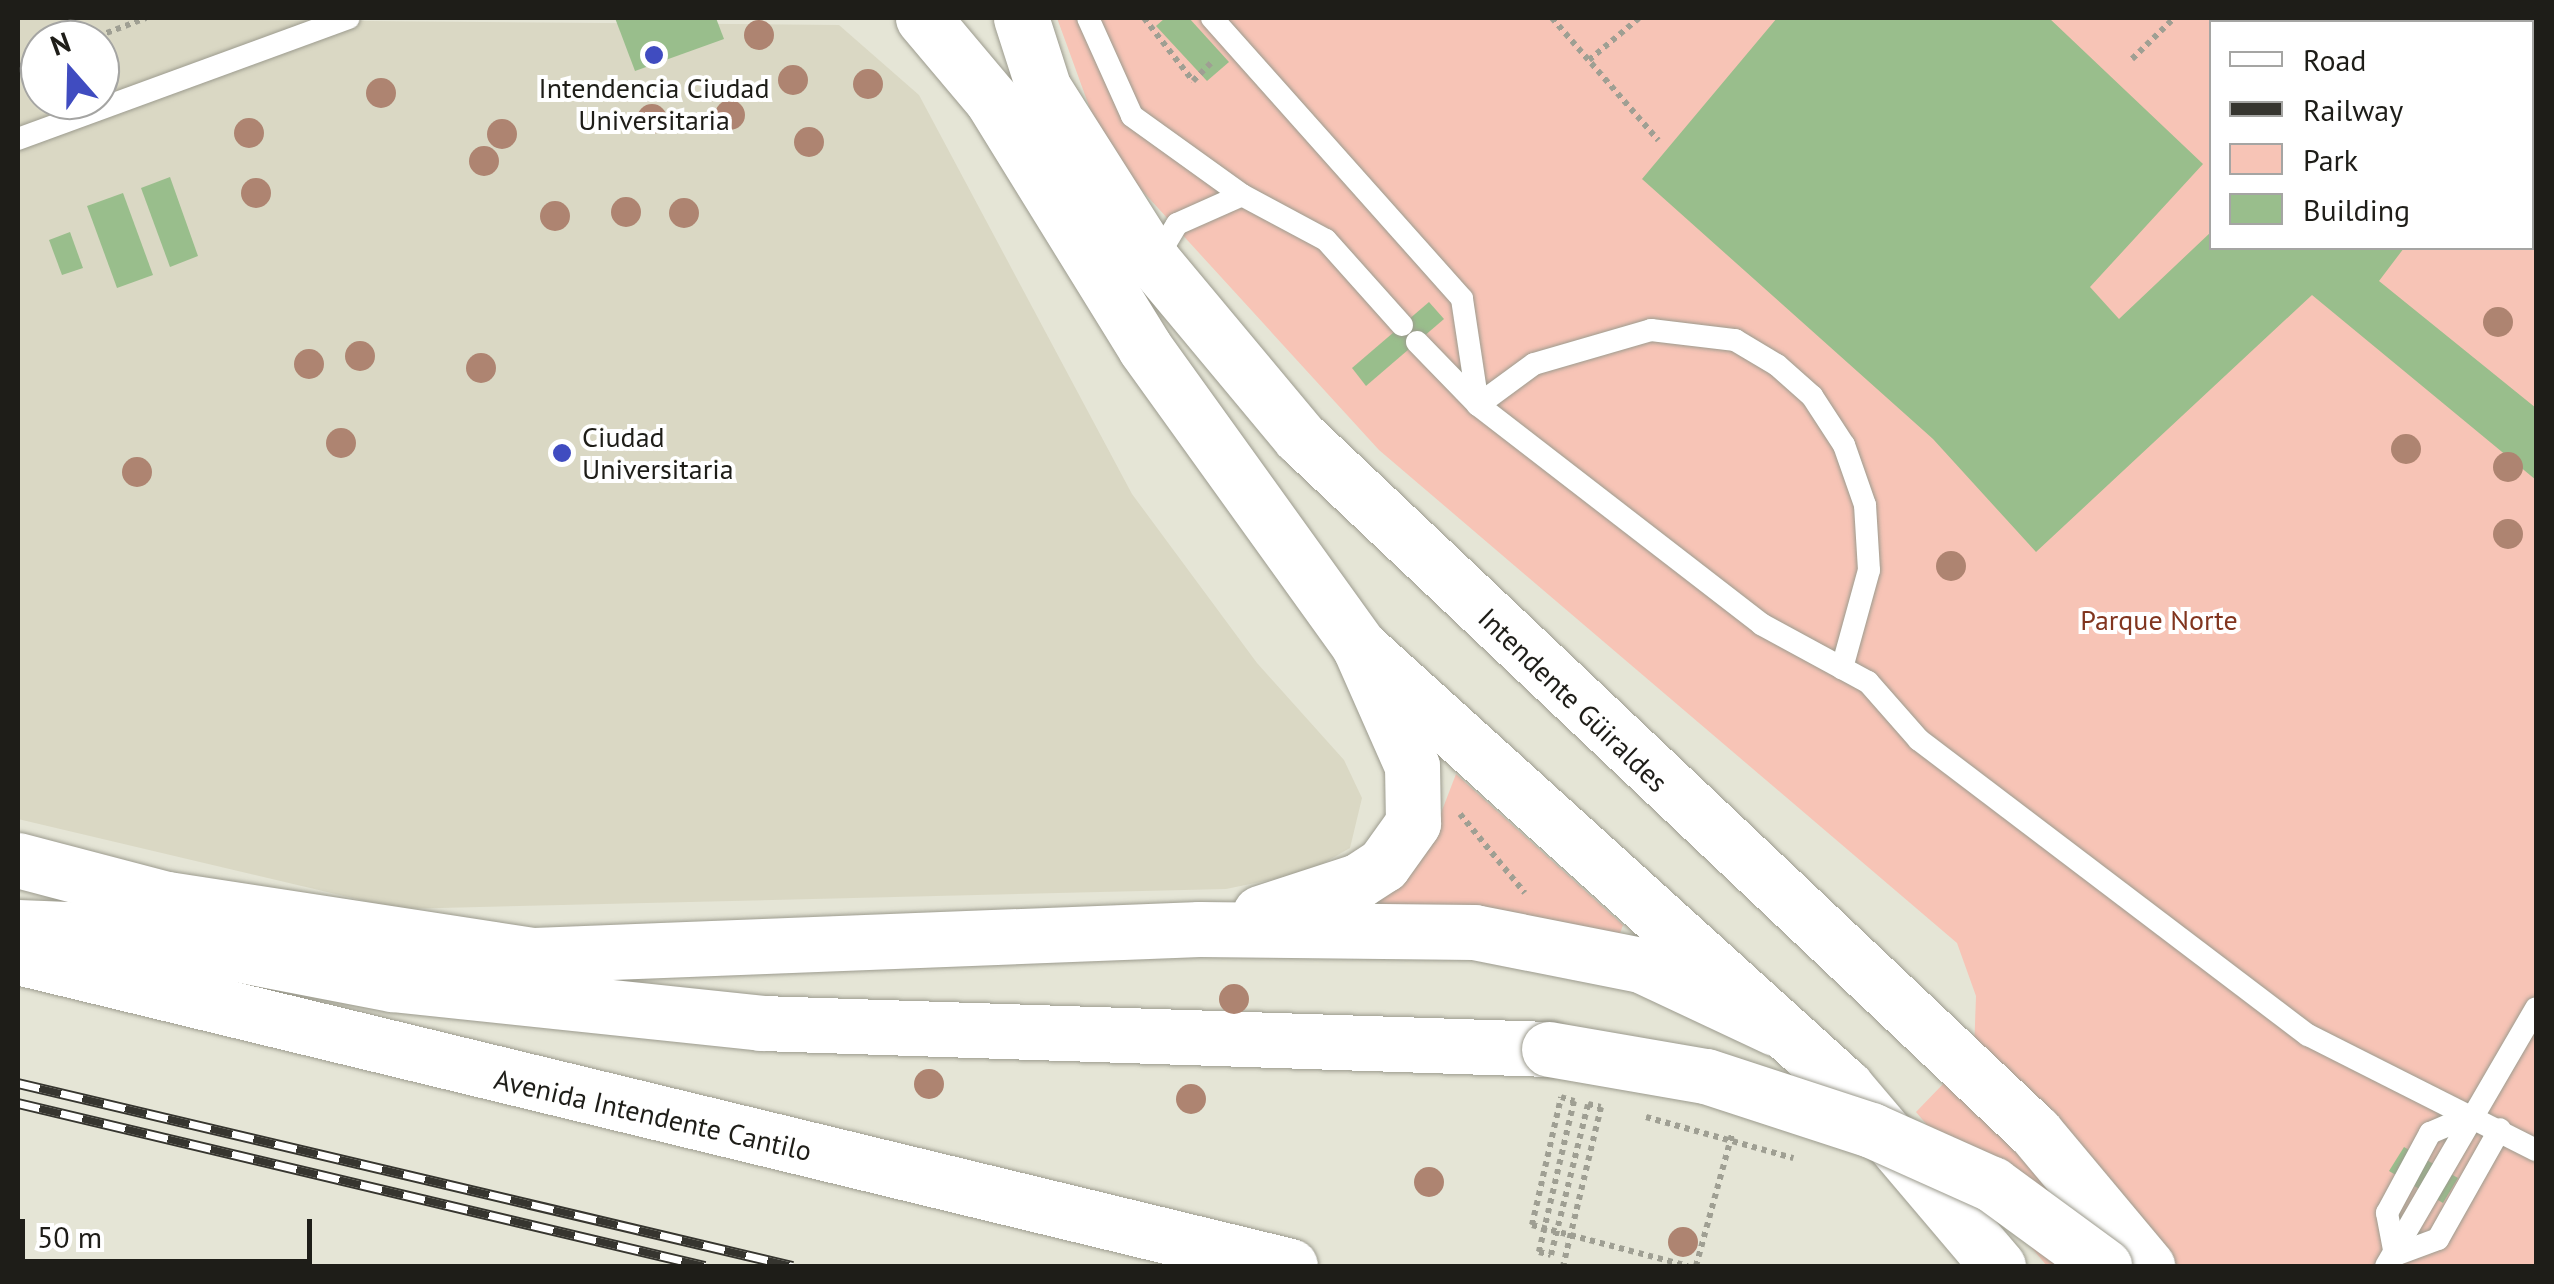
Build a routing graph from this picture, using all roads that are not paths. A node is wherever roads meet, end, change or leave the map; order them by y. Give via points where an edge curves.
1 (349, 18) edge
2 (923, 18) edge
3 (1021, 18) edge
4 (1088, 18) edge
5 (1212, 18) edge
6 (1046, 92) junction
7 (18, 140) edge
8 (1242, 196) junction
9 (1154, 262) junction
10 (1095, 268) junction
11 (1478, 405) junction
12 (1359, 646) junction
13 (1842, 668) junction
14 (18, 860) edge
15 (18, 927) edge
16 (1199, 929) junction
17 (18, 957) edge
18 (2536, 1009) edge
19 (1775, 1028) junction
20 (2472, 1116) junction
21 (2500, 1129) junction
22 (2536, 1150) edge
23 (2390, 1261) edge
24 (1290, 1266) edge
25 (1998, 1266) edge
26 (2104, 1266) edge
27 (2147, 1266) edge

1 - 7 lane
2 - 10 main road, Intendente Güiraldes via 992,100
3 - 6 main road, Intendente Güiraldes
4 - 8 lane via 1132,116
5 - 11 lane via 1462,299
6 - 9 main road, Intendente Güiraldes
6 - 10 main road, Intendente Güiraldes
8 - 9 lane via 1177,224
8 - 11 lane via 1326,240
9 - 27 main road, Intendente Güiraldes via 1300,437 2035,1132
10 - 12 main road, Intendente Güiraldes
11 - 13 lane via 1761,624
11 - 13 lane via 1534,364 1651,330 1735,340 1777,365 1833,429 1865,505 1869,570
12 - 16 main road via 1417,787 1402,844 1358,881
12 - 19 main road, Intendente Güiraldes
13 - 20 lane via 1868,682 1920,740 2308,1035
14 - 16 main road via 167,899 534,954
15 - 26 main road, bridge via 117,931 393,984 761,1022 1548,1049 1706,1076 1871,1130 1992,1184
16 - 19 main road via 1548,940 1641,965
17 - 24 main road, Avenida Intendente Cantilo
18 - 20 lane
19 - 25 main road via 1884,1125
20 - 21 lane
20 - 23 lane via 2430,1133 2387,1213
21 - 22 lane
21 - 23 lane via 2438,1238

